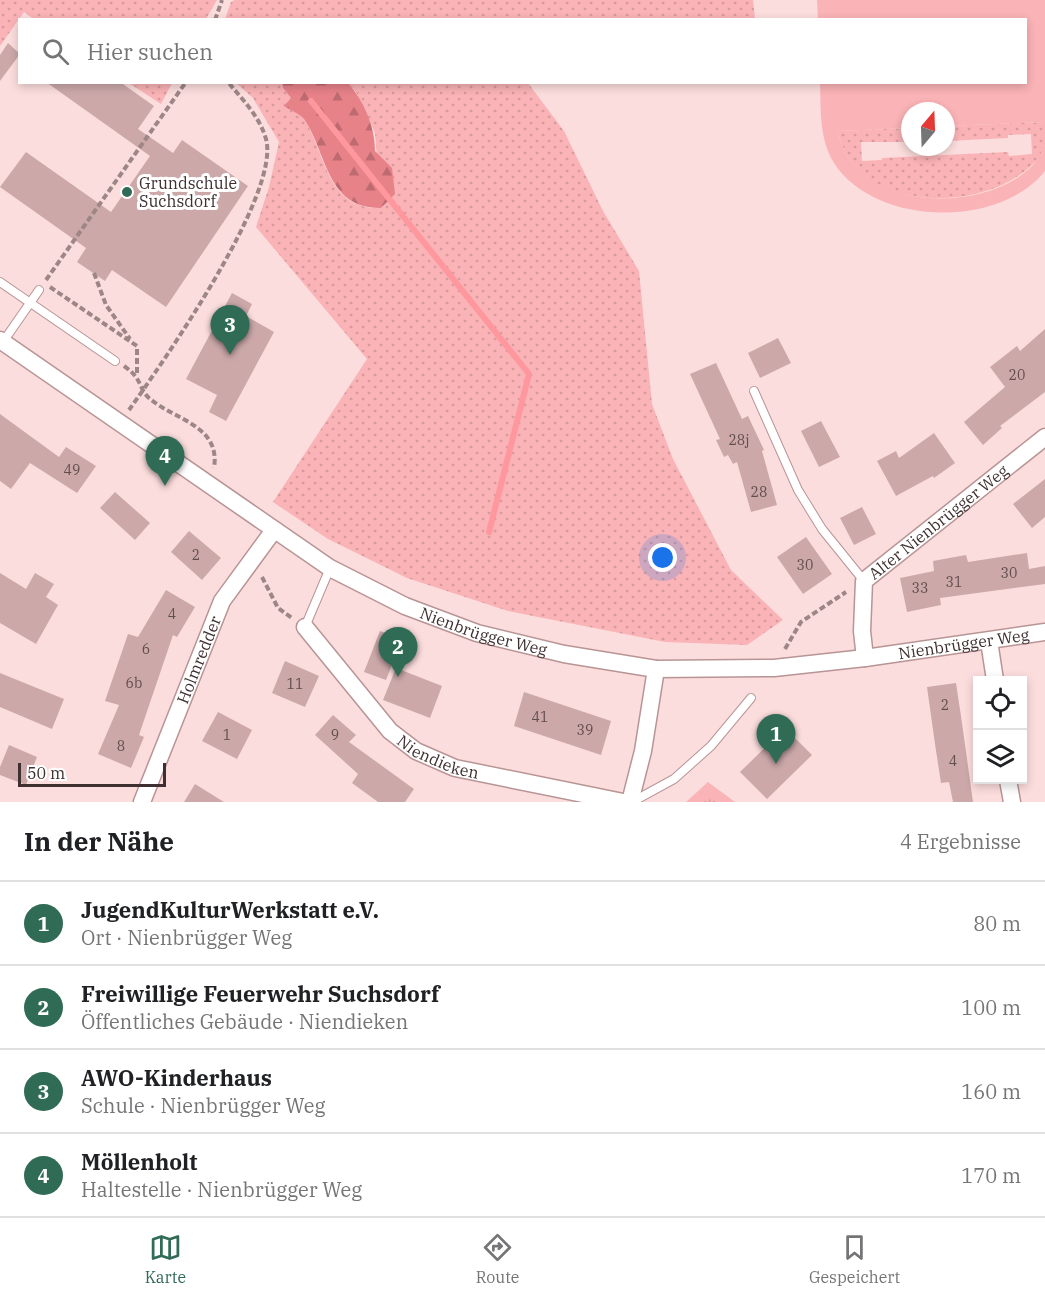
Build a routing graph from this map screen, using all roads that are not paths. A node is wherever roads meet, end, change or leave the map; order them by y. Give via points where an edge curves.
1 (0, 282) edge
2 (39, 290) dead end
3 (30, 303) junction
4 (2, 341) edge
5 (115, 361) road end
6 (754, 392) dead end
7 (1045, 437) edge
8 (274, 530) junction
9 (330, 568) junction
10 (864, 580) junction
11 (305, 627) joint
12 (1045, 632) edge
13 (989, 641) junction
14 (865, 658) junction
15 (656, 669) junction
16 (994, 676) edge
17 (751, 698) dead end
18 (1009, 784) edge
19 (142, 802) edge
20 (623, 802) edge
21 (631, 802) edge
22 (1012, 802) edge

1 - 3 lane
2 - 3 lane
3 - 4 lane
3 - 5 lane
4 - 8 street, Nienbrügger Weg
6 - 10 lane via 798,490 822,529
7 - 10 street, Alter Nienbrügger Weg
8 - 9 street, Nienbrügger Weg
8 - 19 street, Holmredder via 222,601
9 - 11 lane
9 - 15 street, Nienbrügger Weg via 405,606 477,633 564,654
10 - 14 street, Alter Nienbrügger Weg
11 - 20 street, Niendieken via 390,731 416,751 455,768
12 - 13 street, Nienbrügger Weg
13 - 14 street, Nienbrügger Weg
13 - 16 street
14 - 15 street, Nienbrügger Weg via 774,668
15 - 21 street
17 - 21 lane via 704,753 674,779
18 - 22 street

